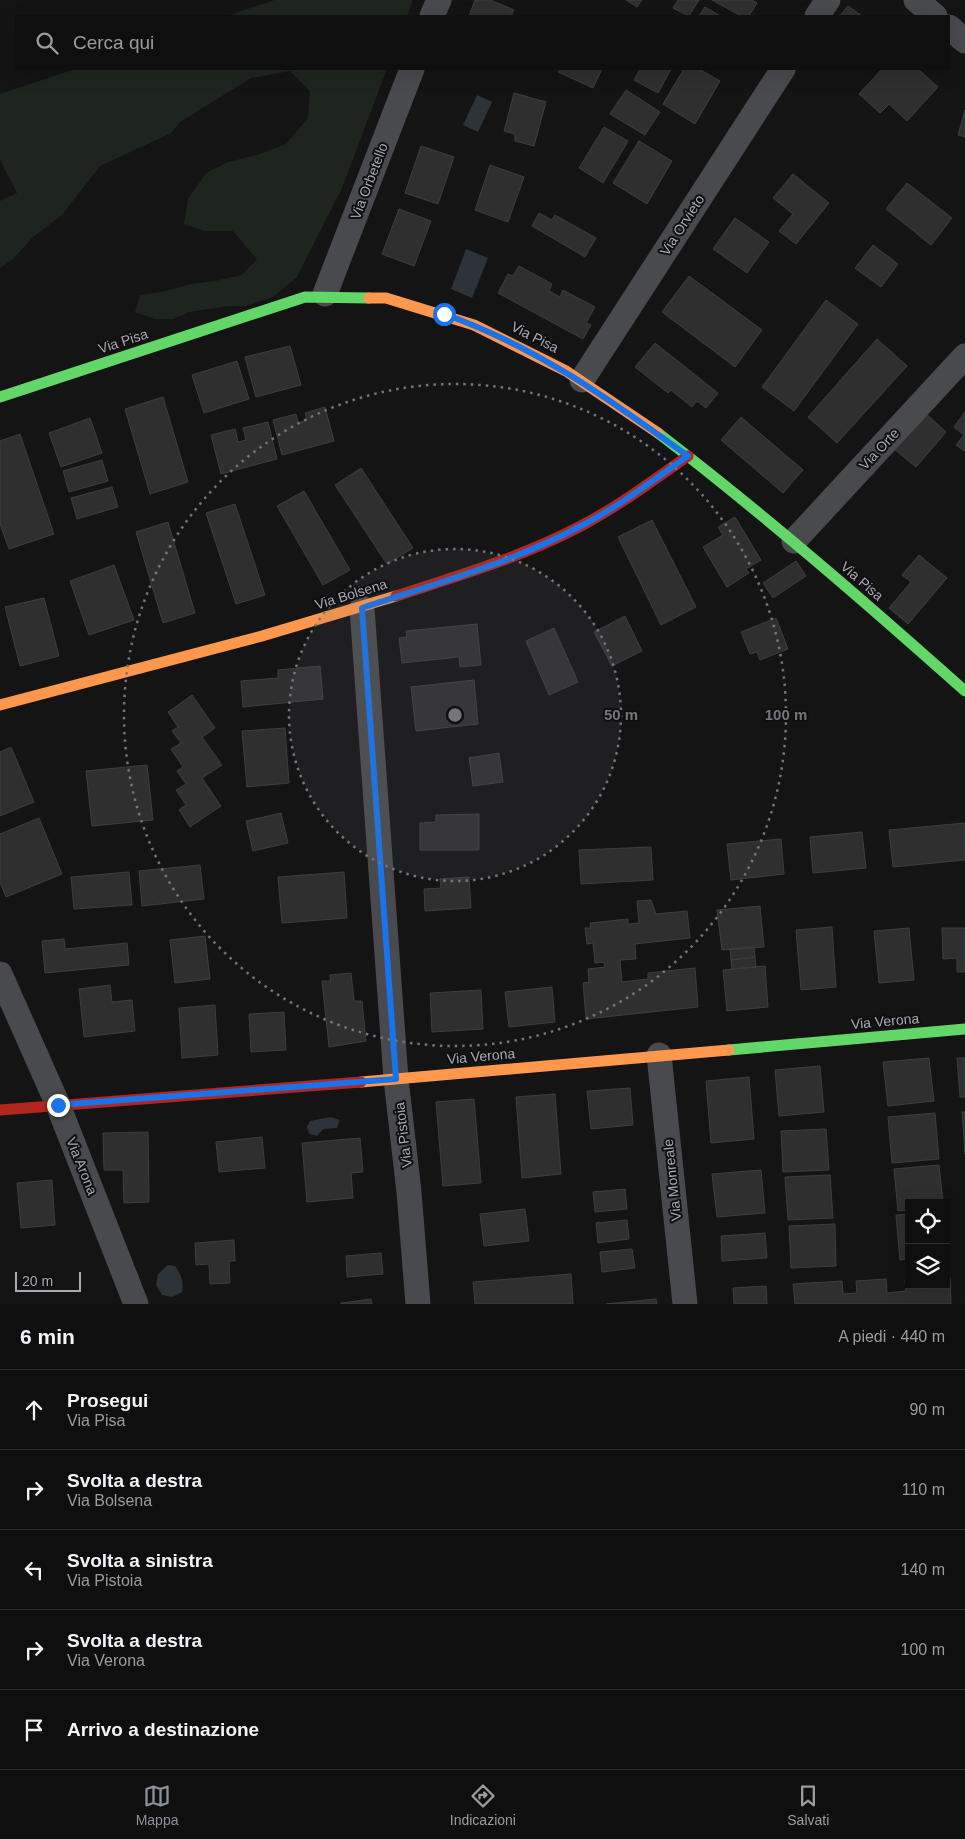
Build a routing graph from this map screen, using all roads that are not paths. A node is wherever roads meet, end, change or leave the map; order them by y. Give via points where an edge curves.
1 (439, 0) edge
2 (828, 0) edge
3 (916, 0) edge
4 (432, 15) edge
5 (818, 15) edge
6 (934, 15) edge
7 (950, 28) edge
8 (965, 41) edge
9 (412, 70) edge
10 (782, 70) edge
11 (325, 294) junction
12 (965, 356) edge
13 (582, 380) junction
14 (0, 398) edge
15 (688, 456) junction
16 (794, 541) junction
17 (362, 608) junction
18 (965, 690) edge
19 (0, 705) edge
20 (0, 974) edge
21 (965, 1029) edge
22 (659, 1055) junction
23 (396, 1079) junction
24 (58, 1105) junction
25 (0, 1110) edge
26 (136, 1304) edge
27 (418, 1304) edge
28 (685, 1304) edge

1 - 4 street
2 - 5 street
3 - 6 street
7 - 8 street
9 - 11 street, Via Orbetello
10 - 13 street, Via Orvieto
11 - 13 street, Via Pisa via 375,297 444,314 509,340
11 - 14 street, Via Pisa via 286,302
12 - 16 street, Via Orte
13 - 15 street, Via Pisa
15 - 16 street, Via Pisa
15 - 17 street, Via Bolsena via 616,506 565,534 487,566
16 - 18 street, Via Pisa
17 - 19 street, Via Bolsena
17 - 23 street, Via Pistoia
20 - 24 street, Via Arona
21 - 22 street, Via Verona
22 - 23 street, Via Verona
22 - 28 street, Via Monreale
23 - 24 street, Via Verona
23 - 27 street, Via Pistoia
24 - 25 street, Via Verona
24 - 26 street, Via Arona

